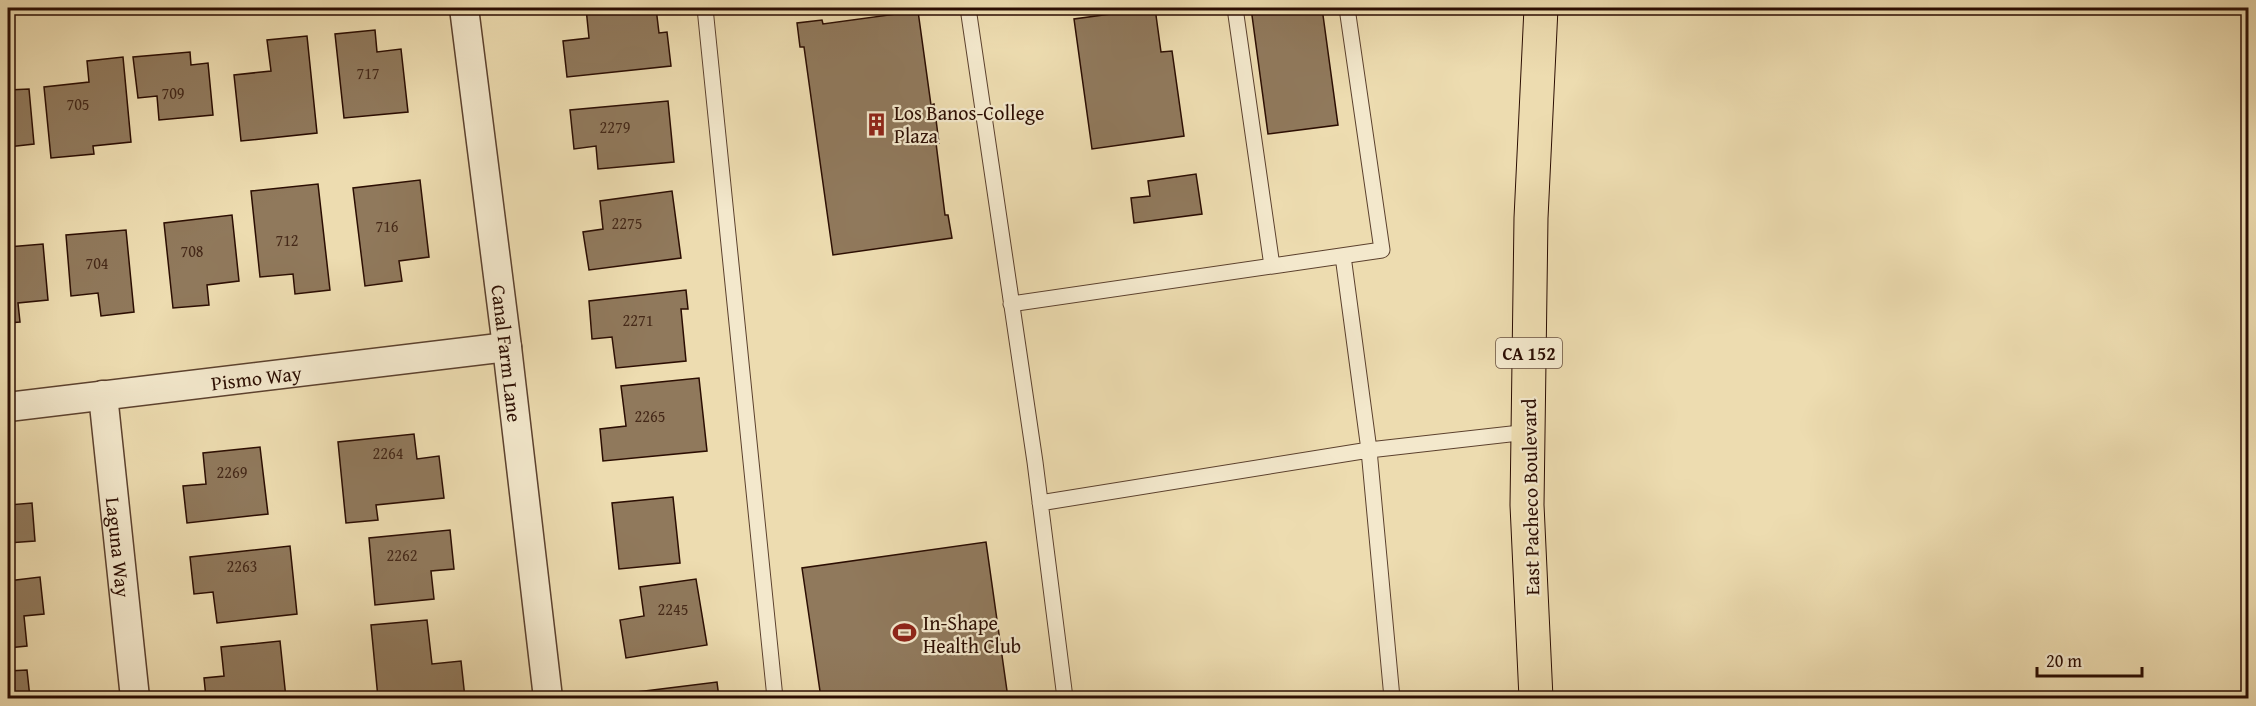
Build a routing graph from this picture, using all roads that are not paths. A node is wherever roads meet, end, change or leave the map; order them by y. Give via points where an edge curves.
1 (464, 8) edge
2 (705, 8) edge
3 (968, 8) edge
4 (1235, 8) edge
5 (1347, 8) edge
6 (1541, 8) edge
7 (1343, 256) junction
8 (1272, 266) junction
9 (1011, 304) junction
10 (507, 347) junction
11 (103, 395) junction
12 (8, 407) edge
13 (1528, 432) junction
14 (1369, 450) junction
15 (1040, 503) junction
16 (135, 699) edge
17 (548, 699) edge
18 (776, 699) edge
19 (1065, 699) edge
20 (1392, 699) edge
21 (1536, 699) edge

1 - 10 street, Canal Farm Lane
2 - 18 lane
3 - 9 lane
4 - 8 lane
5 - 7 lane via 1382,250
6 - 13 highway, East Pacheco Boulevard / CA 152 via 1531,218
7 - 8 lane
7 - 14 lane
8 - 9 lane
9 - 15 lane
10 - 11 street, Pismo Way
10 - 17 street, Canal Farm Lane
11 - 12 street, Pismo Way
11 - 16 street, Laguna Way
13 - 14 lane
13 - 21 highway, East Pacheco Boulevard / CA 152 via 1527,505
14 - 15 lane
14 - 20 lane
15 - 19 lane

